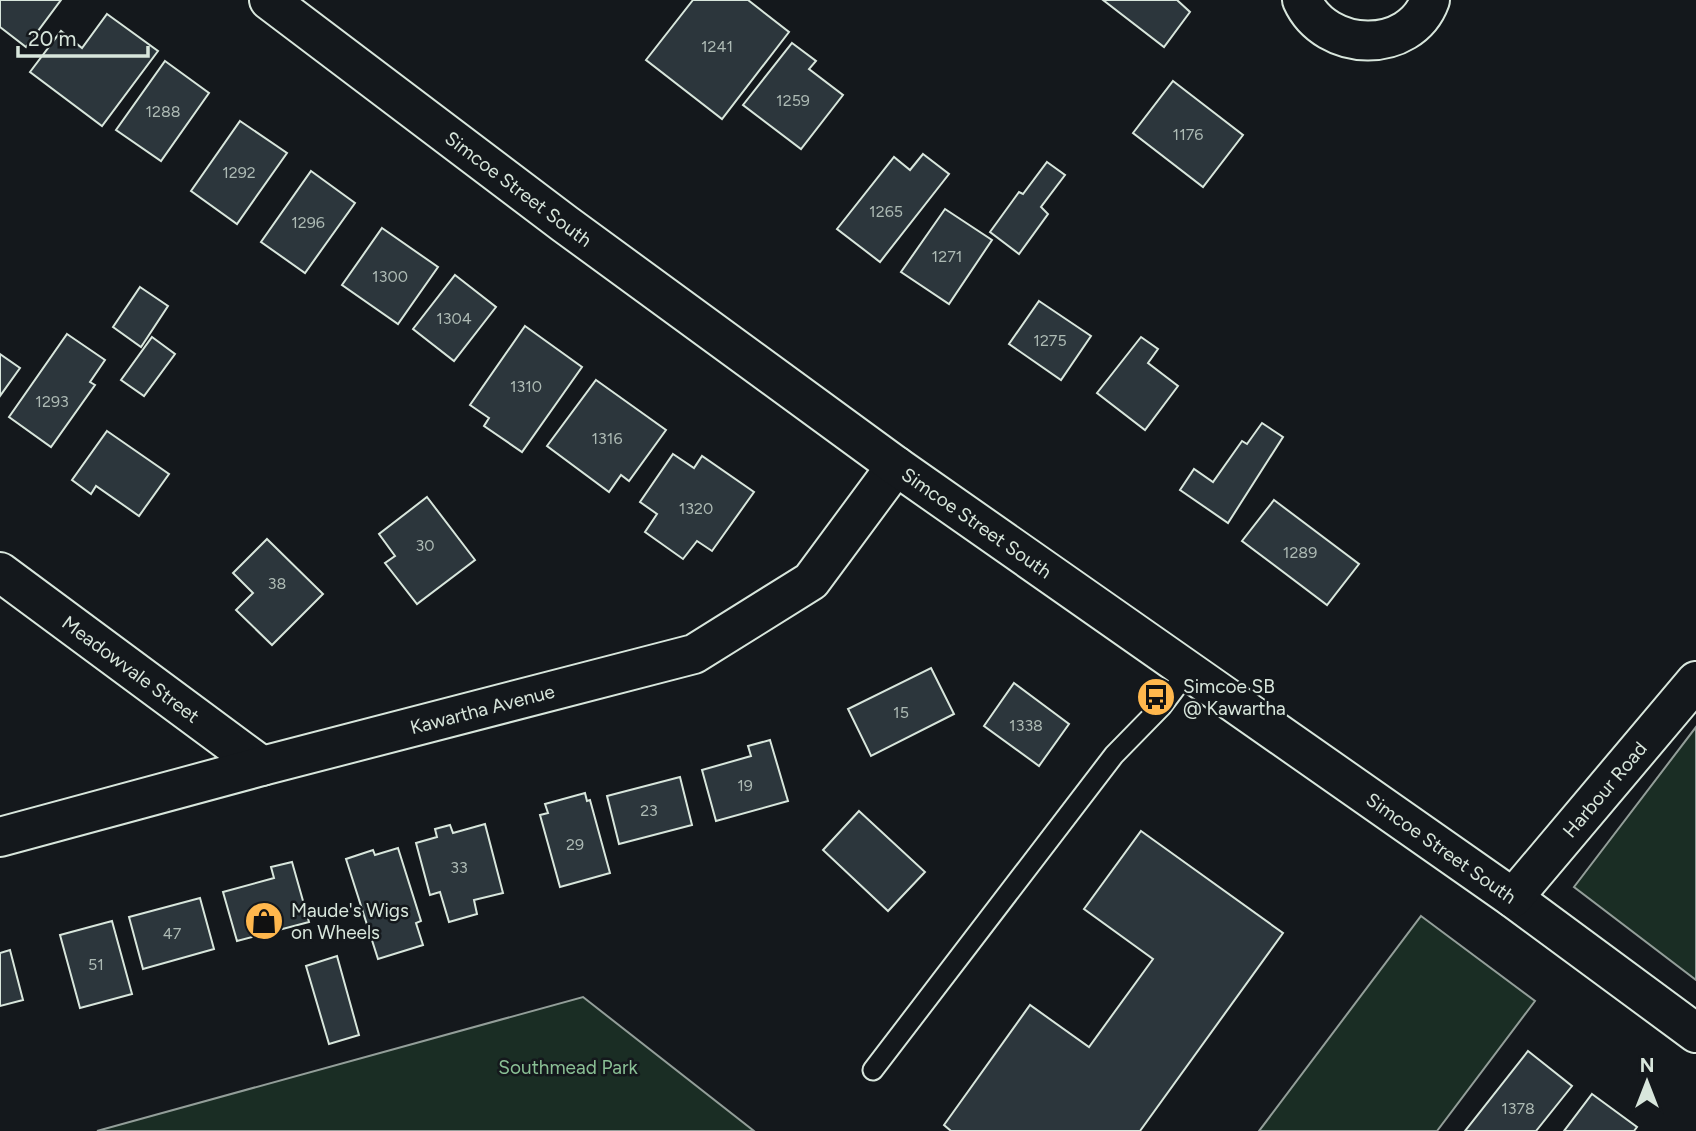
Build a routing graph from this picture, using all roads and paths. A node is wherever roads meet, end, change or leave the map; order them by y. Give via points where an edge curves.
1 (269, 0) edge
2 (1302, 0) edge
3 (1430, 0) edge
4 (896, 466) junction
5 (0, 572) edge
6 (1188, 671) junction
7 (1696, 681) edge
8 (262, 766) junction
9 (0, 837) edge
10 (1513, 898) junction
11 (1696, 1033) edge
12 (873, 1070) dead end

1 - 4 street, Simcoe Street South via 565,225
2 - 3 street via 1324,28 1346,38 1369,41 1392,36 1412,24
4 - 6 street, Simcoe Street South
4 - 8 street, Kawartha Avenue via 811,582 694,654
5 - 8 street, Meadowvale Street
6 - 10 street, Simcoe Street South
6 - 12 lane via 1161,707 1114,755
7 - 10 street, Harbour Road
8 - 9 street, Kawartha Avenue
10 - 11 street, Simcoe Street South

